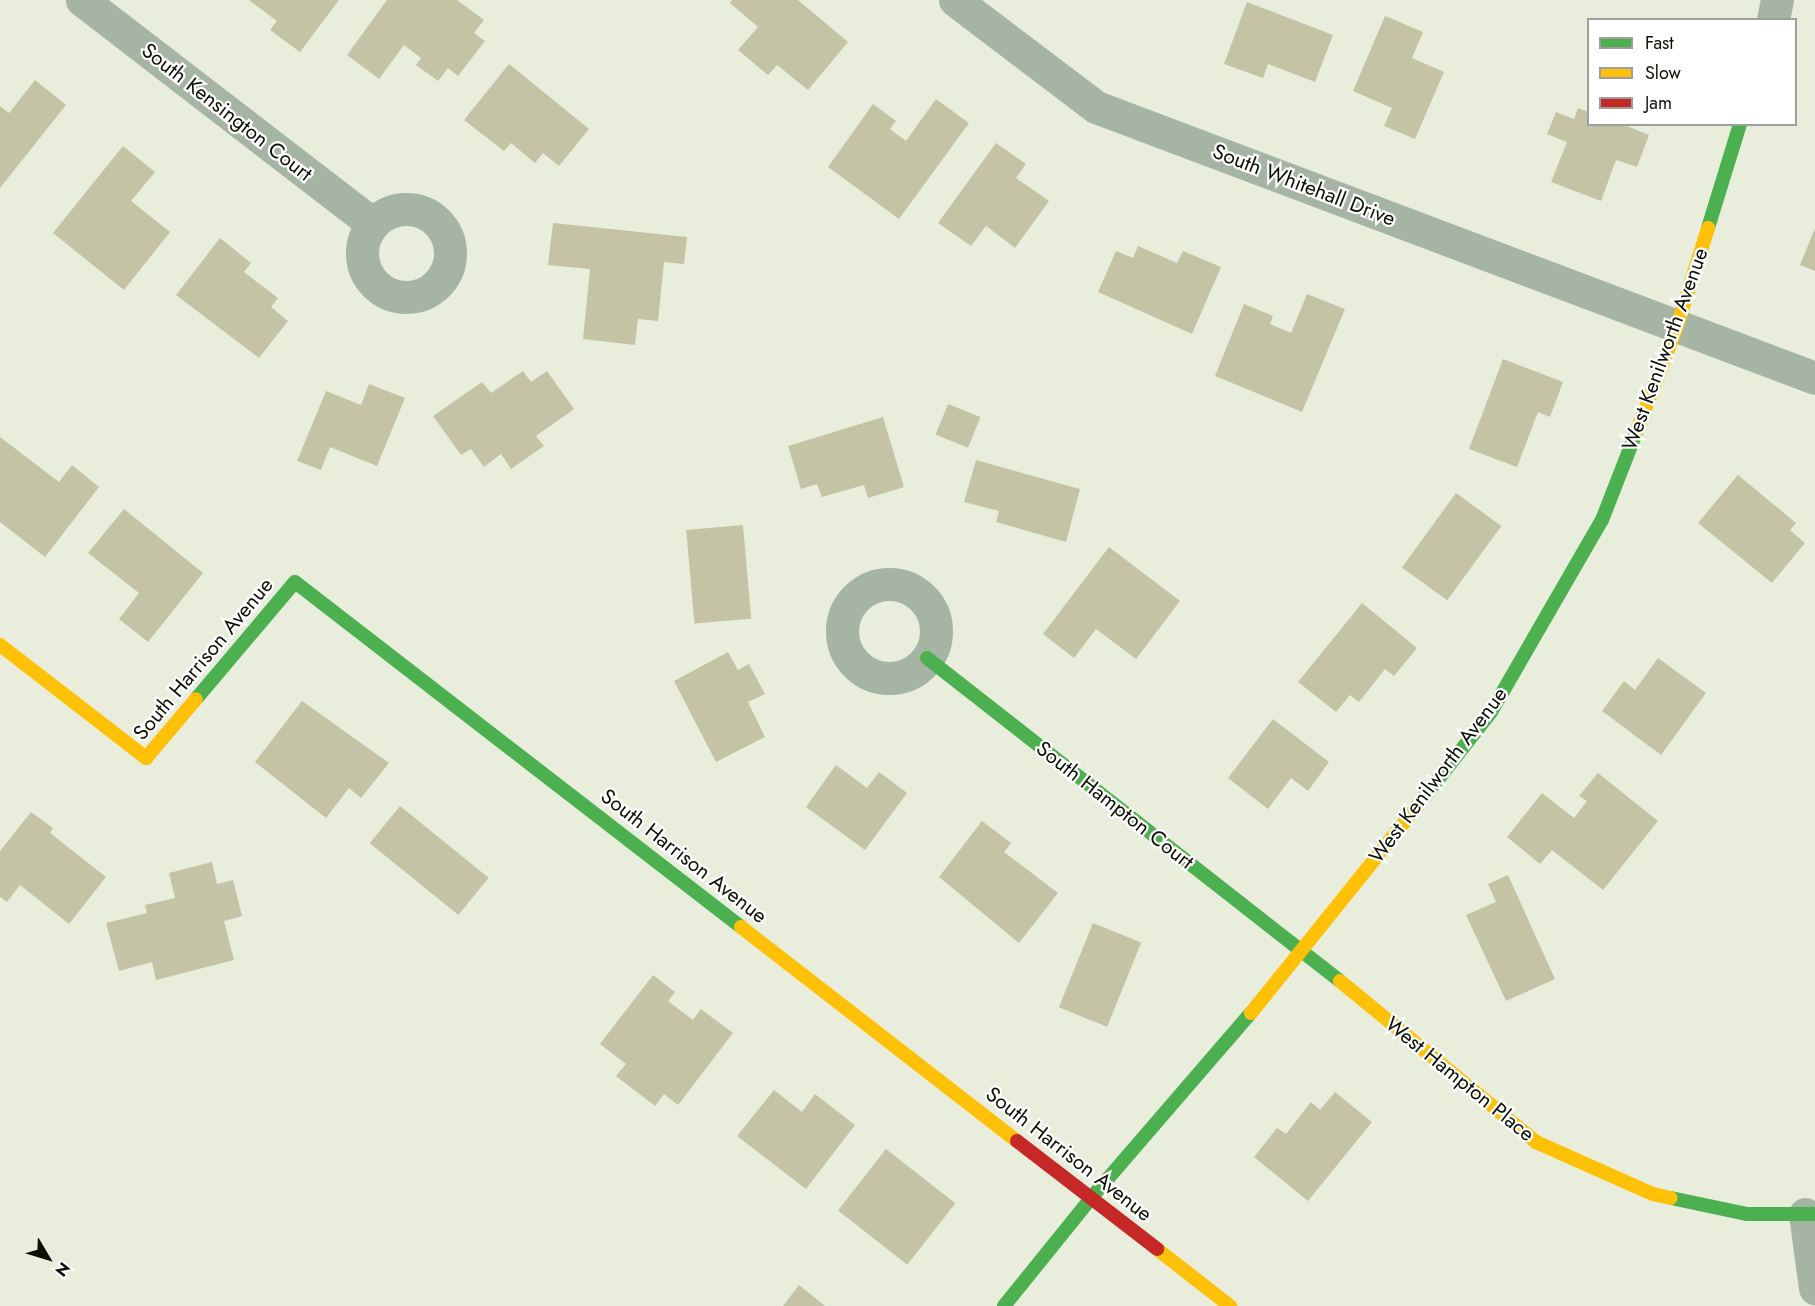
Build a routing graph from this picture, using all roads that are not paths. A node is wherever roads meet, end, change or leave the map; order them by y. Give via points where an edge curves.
1 (82, 0) edge
2 (955, 0) edge
3 (1777, 0) edge
4 (1773, 18) edge
5 (1739, 126) edge
6 (373, 224) dead end
7 (1677, 326) junction
8 (1815, 378) edge
9 (0, 645) edge
10 (927, 658) dead end
11 (1304, 952) junction
12 (1092, 1197) junction
13 (1810, 1214) edge
14 (1815, 1288) edge
15 (1004, 1306) edge
16 (1230, 1306) edge

1 - 6 street, South Kensington Court
2 - 7 street, South Whitehall Drive via 1096,107
3 - 4 street
5 - 7 street, West Kenilworth Avenue
7 - 8 street, South Whitehall Drive
7 - 11 street, West Kenilworth Avenue via 1602,520 1491,712
9 - 12 street, South Harrison Avenue via 146,758 295,582
10 - 11 street, South Hampton Court
11 - 12 street, West Kenilworth Avenue
11 - 13 street, West Hampton Place via 1536,1142 1653,1194 1747,1214
12 - 15 street, West Kenilworth Avenue
12 - 16 street, South Harrison Avenue
13 - 14 street, West Hampton Place

